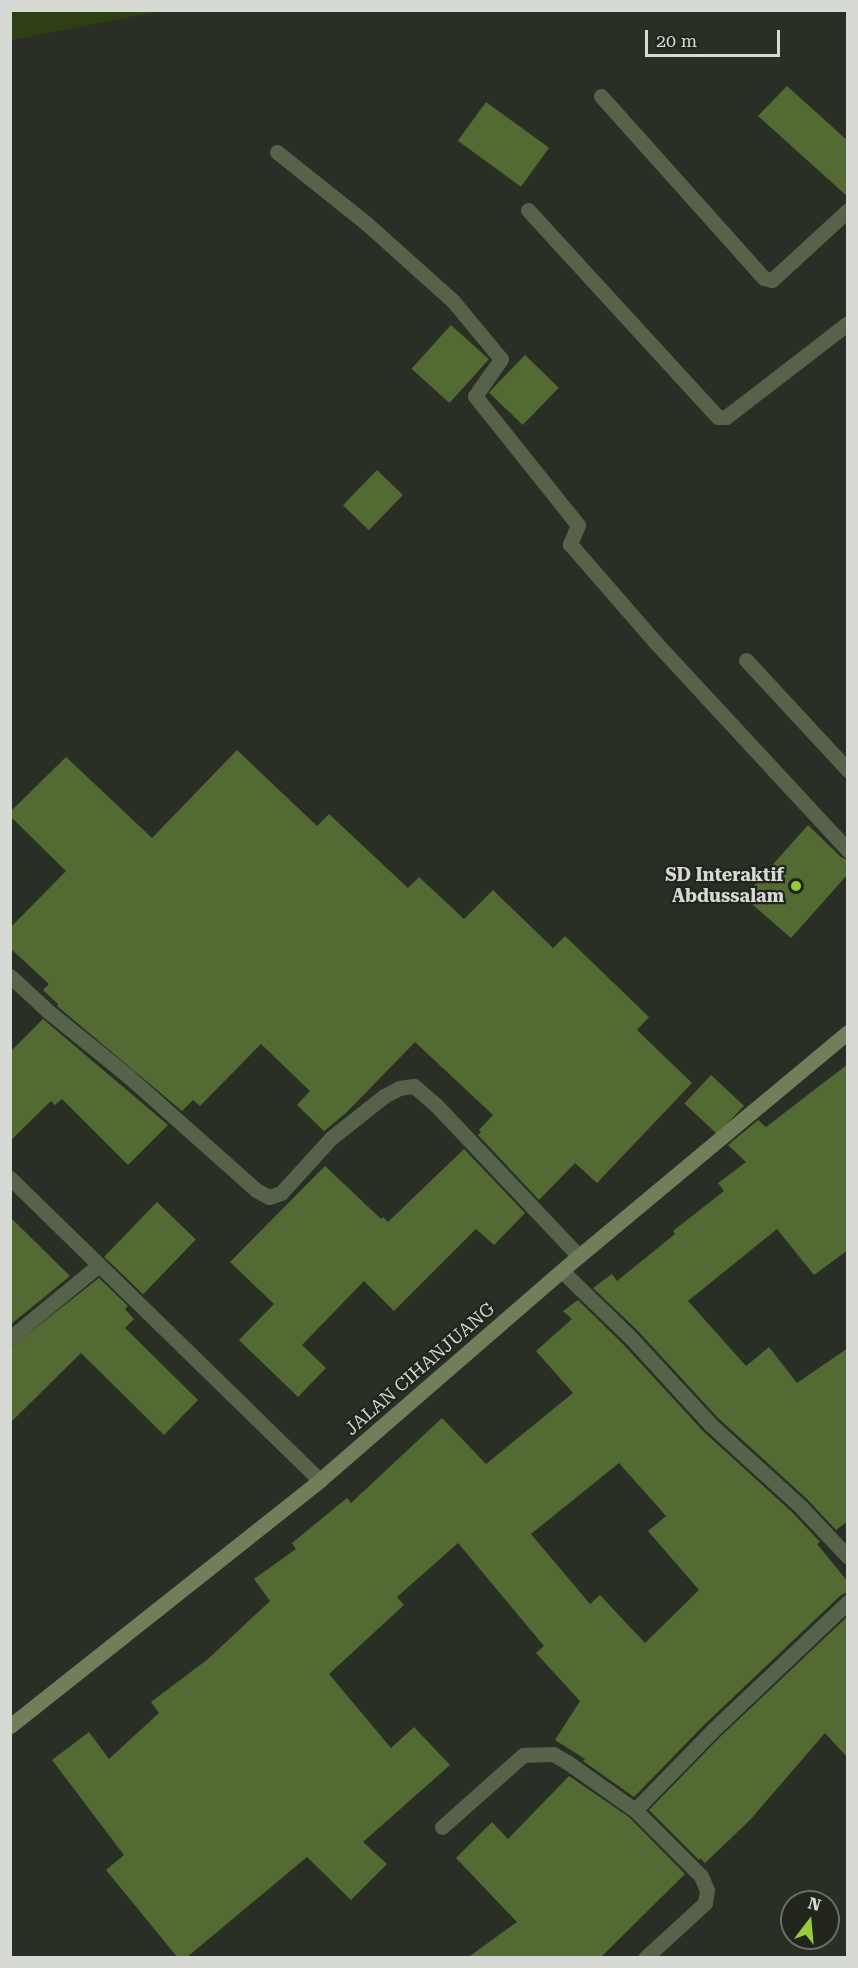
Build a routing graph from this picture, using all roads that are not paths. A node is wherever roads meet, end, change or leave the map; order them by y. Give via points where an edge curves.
1 (601, 96) dead end
2 (277, 152) dead end
3 (528, 210) dead end
4 (846, 216) edge
5 (848, 323) edge
6 (746, 660) dead end
7 (848, 770) edge
8 (848, 850) edge
9 (10, 976) edge
10 (848, 1032) edge
11 (10, 1178) edge
12 (579, 1256) junction
13 (99, 1265) junction
14 (563, 1272) junction
15 (10, 1338) edge
16 (320, 1480) junction
17 (848, 1557) edge
18 (848, 1602) edge
19 (10, 1726) edge
20 (634, 1810) junction
21 (442, 1827) dead end
22 (645, 1958) edge

1 - 4 street via 764,278 772,280
2 - 8 street via 366,223 453,301 501,359 476,396 578,525 570,544
3 - 5 street via 718,417 726,417
6 - 7 street
9 - 12 street via 256,1190 269,1197 281,1193 331,1138 384,1096 414,1086
10 - 12 main road, JALAN CIHANJUANG
11 - 13 street
12 - 14 main road, JALAN CIHANJUANG
13 - 15 street
13 - 16 street
14 - 16 main road, JALAN CIHANJUANG
14 - 17 street via 711,1425 800,1506
16 - 19 main road, JALAN CIHANJUANG
18 - 20 street
20 - 21 street via 567,1762 553,1754 538,1753 523,1755
20 - 22 street via 701,1876 707,1890 705,1903

